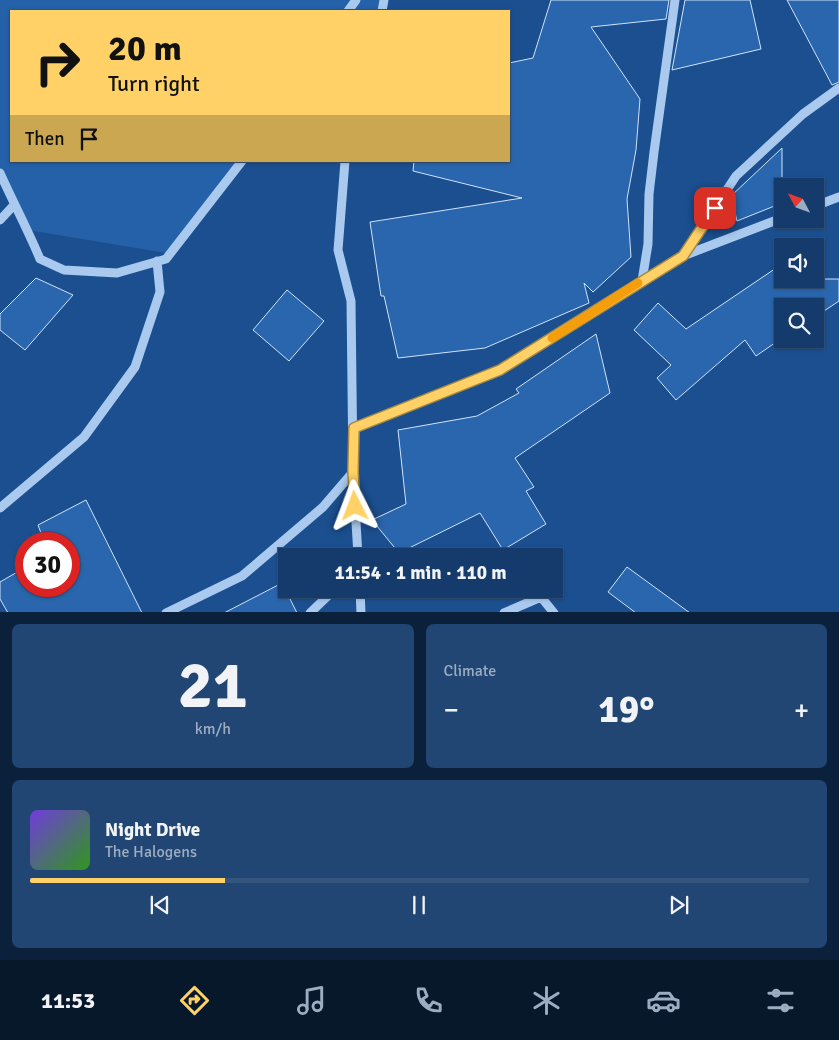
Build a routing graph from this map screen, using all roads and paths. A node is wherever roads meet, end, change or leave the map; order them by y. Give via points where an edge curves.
1 (675, 0) edge
2 (839, 88) edge
3 (241, 162) edge
4 (345, 162) edge
5 (0, 173) edge
6 (839, 196) edge
7 (824, 202) edge
8 (14, 205) junction
9 (0, 220) edge
10 (774, 221) edge
11 (683, 256) junction
12 (157, 261) junction
13 (642, 281) junction
14 (354, 428) junction
15 (353, 472) junction
16 (0, 508) edge
17 (358, 548) edge
18 (325, 598) edge
19 (360, 598) edge
20 (166, 612) edge
21 (310, 612) edge
22 (361, 612) edge
23 (504, 612) edge
24 (554, 612) edge

1 - 13 street via 649,194 648,244
2 - 11 street via 803,114 736,176
3 - 12 street via 166,258
4 - 14 street via 338,250 351,301
5 - 8 street
6 - 7 street
8 - 9 street
8 - 12 street via 40,259 64,270 117,273
10 - 11 street
11 - 13 street
12 - 16 street via 160,292 135,367 84,437
13 - 14 street via 500,370
14 - 15 street
15 - 17 street
15 - 20 street via 323,507 242,576
18 - 21 street
19 - 22 street
23 - 24 street via 541,596

